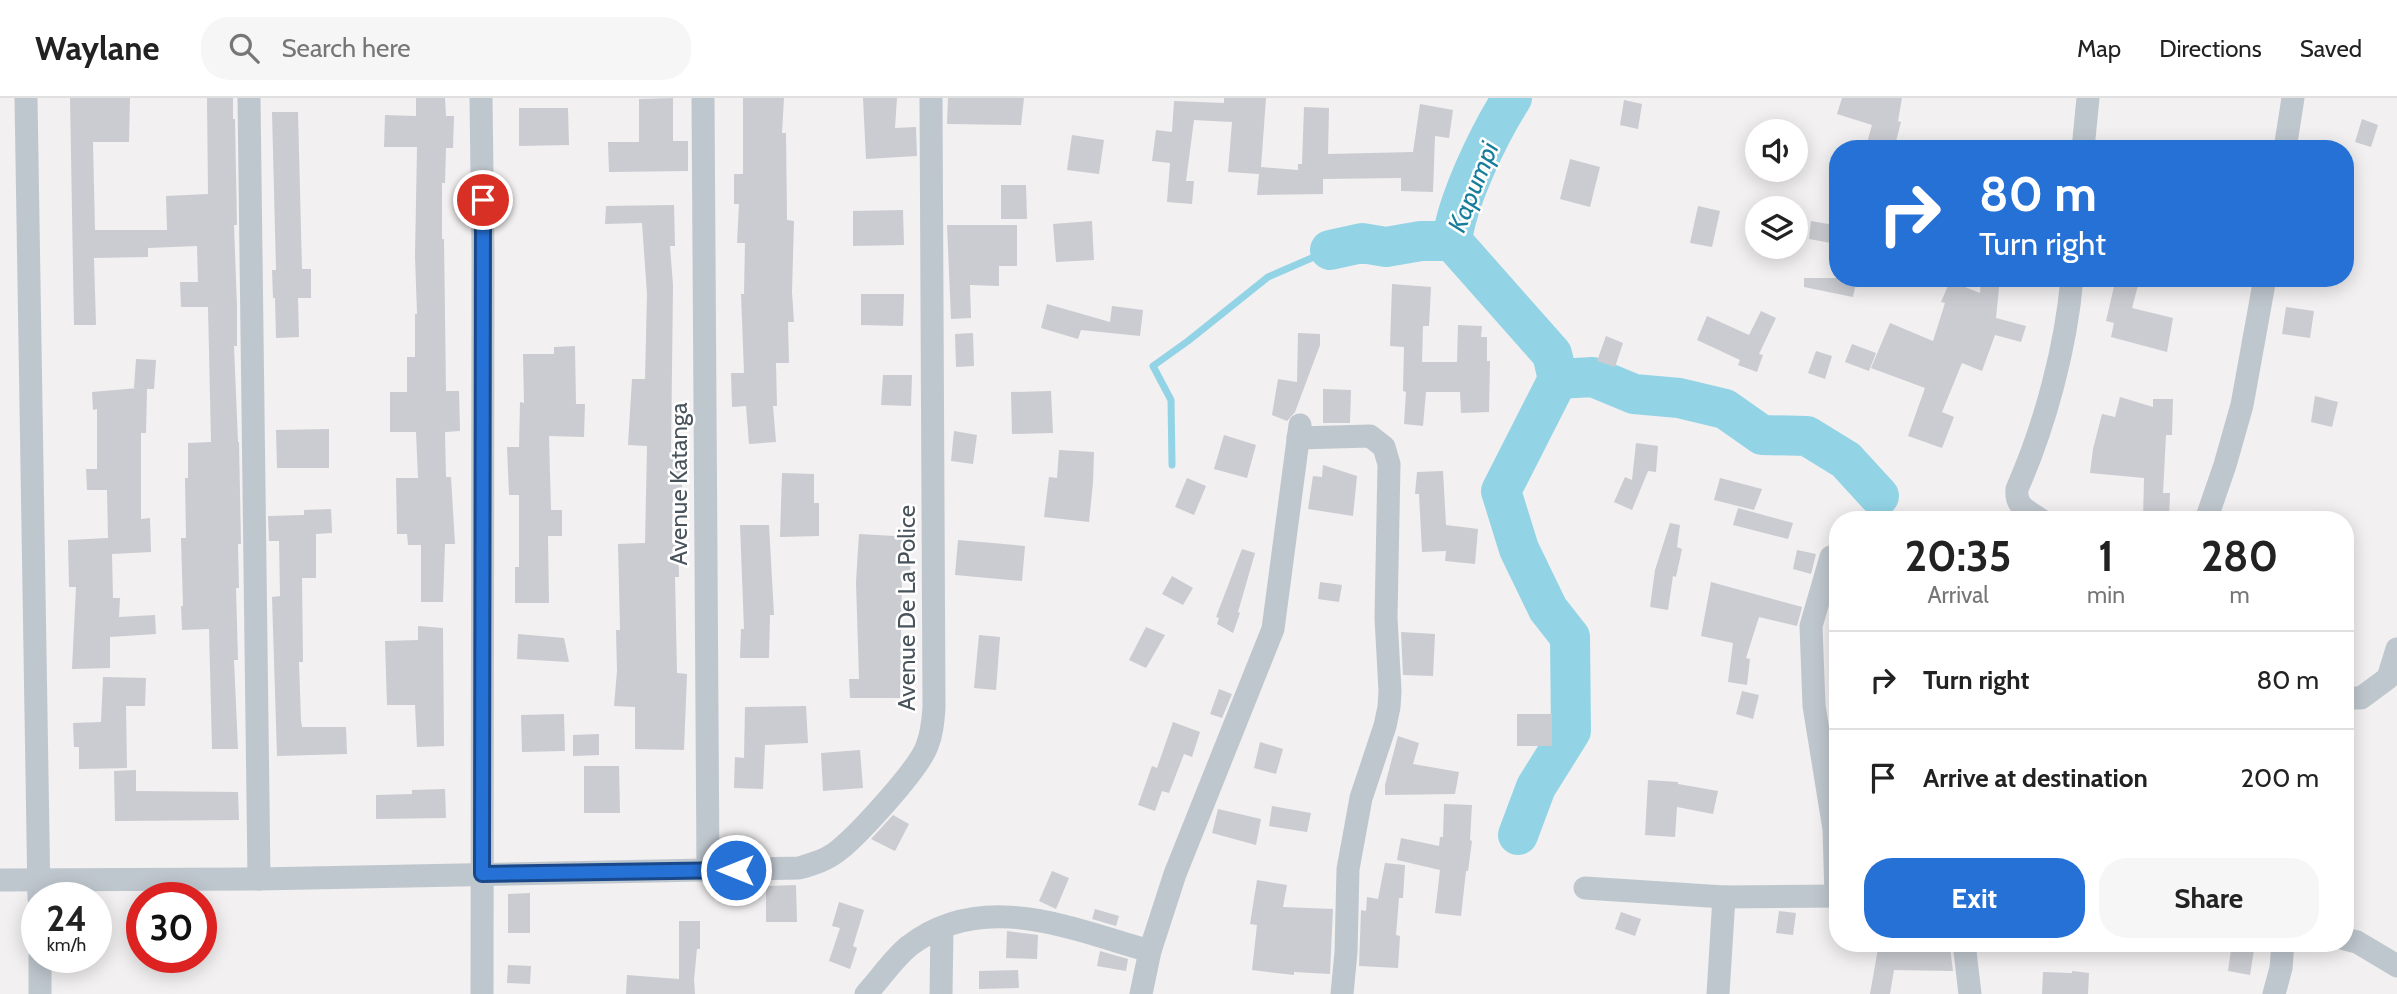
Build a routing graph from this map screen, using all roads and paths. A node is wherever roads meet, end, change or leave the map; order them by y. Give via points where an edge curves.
1 (26, 98) edge
2 (248, 98) edge
3 (481, 98) edge
4 (703, 98) edge
5 (931, 98) edge
6 (2088, 98) edge
7 (2293, 98) edge
8 (2084, 140) edge
9 (2286, 140) edge
10 (2071, 287) edge
11 (2263, 287) edge
12 (2027, 511) edge
13 (2209, 511) edge
14 (1829, 564) edge
15 (2397, 649) edge
16 (2354, 698) edge
17 (1829, 798) edge
18 (708, 869) junction
19 (482, 874) junction
20 (259, 879) junction
21 (0, 880) edge
22 (39, 882) edge
23 (21, 885) edge
24 (112, 886) edge
25 (1585, 888) dead end
26 (1829, 896) edge
27 (1724, 897) junction
28 (942, 928) junction
29 (2354, 941) edge
30 (1150, 951) junction
31 (1965, 952) edge
32 (2282, 952) edge
33 (2397, 966) edge
34 (40, 973) edge
35 (40, 994) edge
36 (482, 994) edge
37 (866, 994) edge
38 (941, 994) edge
39 (1141, 994) edge
40 (1342, 994) edge
41 (1718, 994) edge
42 (1970, 994) edge
43 (2274, 994) edge

1 - 22 street
2 - 20 street
3 - 19 street
4 - 18 street, Avenue Katanga
5 - 18 street, Avenue De La Police via 934,708 927,747 873,814 838,851 819,862 799,868
6 - 8 street
7 - 9 street
10 - 12 street via 2044,413 2017,489 2016,499
11 - 13 street via 2242,405
14 - 17 street via 1811,626 1814,706
15 - 16 street via 2388,678 2361,698
18 - 19 street, Avenue De La Police
19 - 20 street, Avenue De La Police
19 - 36 street
20 - 24 street, Avenue De La Police
21 - 23 street, Avenue De La Police
25 - 27 street
26 - 27 street
27 - 41 street
28 - 30 street via 975,918 1015,916
28 - 37 street via 908,947
28 - 38 street
29 - 33 street
30 - 39 street
30 - 40 street via 1175,874 1273,629 1299,432 1370,436 1384,447 1389,464 1386,618 1390,691 1385,726 1361,798 1348,869
31 - 42 street
32 - 43 street
34 - 35 street

